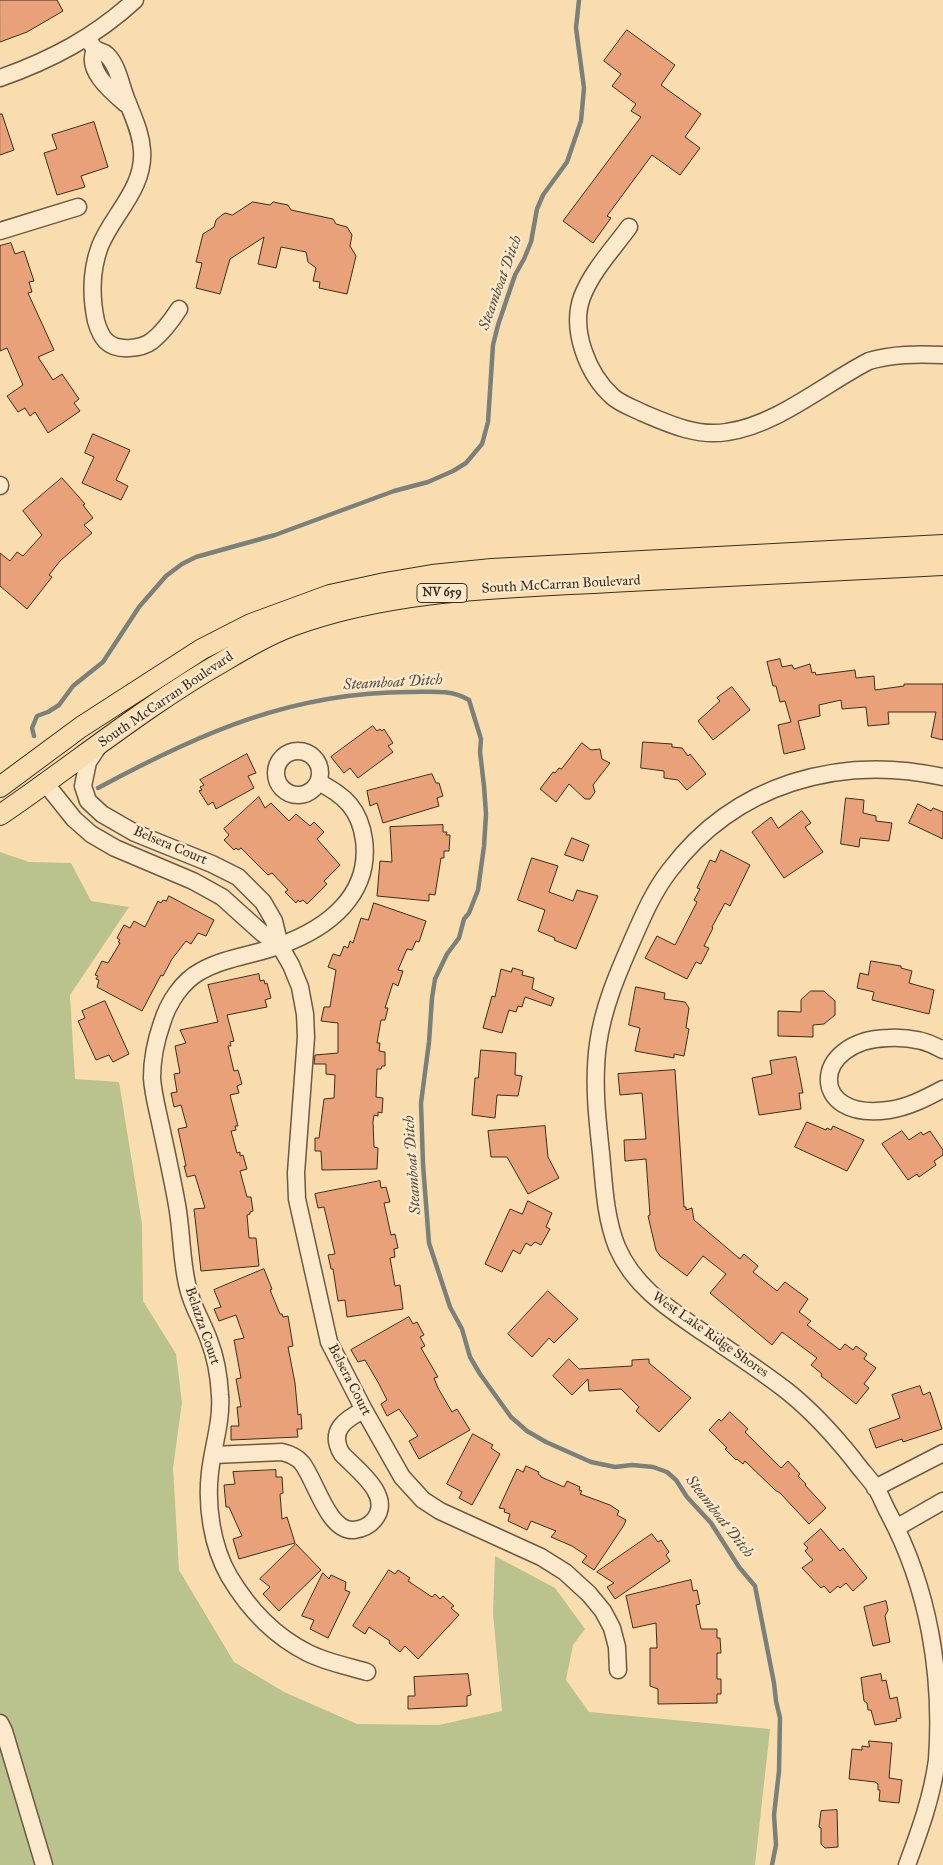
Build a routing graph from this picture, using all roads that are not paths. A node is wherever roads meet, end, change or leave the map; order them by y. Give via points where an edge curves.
1 (135, 0) edge
2 (91, 44) junction
3 (0, 78) edge
4 (78, 207) dead end
5 (629, 227) dead end
6 (0, 231) edge
7 (179, 308) dead end
8 (943, 355) edge
9 (943, 546) edge
10 (943, 565) edge
11 (81, 727) junction
12 (101, 743) junction
13 (943, 777) edge
14 (318, 782) dead end
15 (46, 784) junction
16 (0, 787) edge
17 (0, 815) edge
18 (146, 837) junction
19 (138, 859) junction
20 (238, 876) junction
21 (222, 897) junction
22 (280, 946) junction
23 (943, 1050) edge
24 (943, 1089) edge
25 (364, 1410) junction
26 (943, 1453) edge
27 (214, 1455) junction
28 (876, 1488) junction
29 (943, 1501) edge
30 (896, 1528) junction
31 (618, 1670) dead end
32 (367, 1672) dead end
33 (0, 1723) edge
34 (44, 1865) edge
35 (907, 1865) edge

1 - 2 street
2 - 3 street
2 - 7 street via 110,58 138,127 142,149 134,190 96,257 93,281 96,322 106,342 135,348 152,342
4 - 6 street
5 - 8 street via 593,275 582,297 581,344 587,362 614,398 672,426 699,432 745,428 825,388 868,361 911,354
9 - 11 main road, South McCarran Boulevard / NV 659 via 492,569 385,583 330,595 251,624 202,649
10 - 12 main road, South McCarran Boulevard / NV 659 via 479,589 336,612 290,627 248,647 185,685
11 - 15 main road via 62,751
11 - 16 main road, South McCarran Boulevard / NV 659
12 - 15 main road, South McCarran Boulevard / NV 659
12 - 18 street, Belsera Court via 88,762 83,786 88,801 102,814
13 - 28 street, West Lake Ridge Shores via 874,768 816,775 757,796 708,829 668,872 650,900 607,1002 595,1068 595,1100 611,1230 630,1270 660,1303 790,1393 836,1438
14 - 22 street, Belazza Court via 343,796 352,807 361,825 364,861 354,893 345,906 308,934
15 - 17 main road, South McCarran Boulevard / NV 659
15 - 19 street, Belsera Court via 91,834
18 - 19 street
18 - 20 street, Belsera Court
19 - 21 street, Belsera Court via 194,881
20 - 21 street
20 - 22 street, Belsera Court via 263,902 278,930
21 - 22 street, Belsera Court
22 - 25 street, Belsera Court via 300,987 305,1014 297,1198 328,1342
22 - 27 street, Belazza Court via 216,963 188,980 162,1020 155,1048 154,1092 177,1207 188,1292 218,1367 220,1399
23 - 24 street via 900,1037 861,1042 838,1056 829,1079 830,1089 841,1104 870,1111 909,1106
25 - 27 street via 347,1418 338,1433 338,1447 342,1454 376,1490 380,1500 378,1515 373,1522 358,1530 337,1525 302,1463 290,1454
25 - 31 street, Belsera Court via 402,1477 423,1500 440,1511 541,1556 589,1594 612,1628
26 - 28 street
27 - 32 street, Belazza Court via 208,1489 214,1533 228,1573 247,1604 281,1636 309,1654
28 - 30 street, West Lake Ridge Shores
29 - 30 street
30 - 35 street, West Lake Ridge Shores via 926,1604 940,1681 941,1717 931,1798
33 - 34 street

